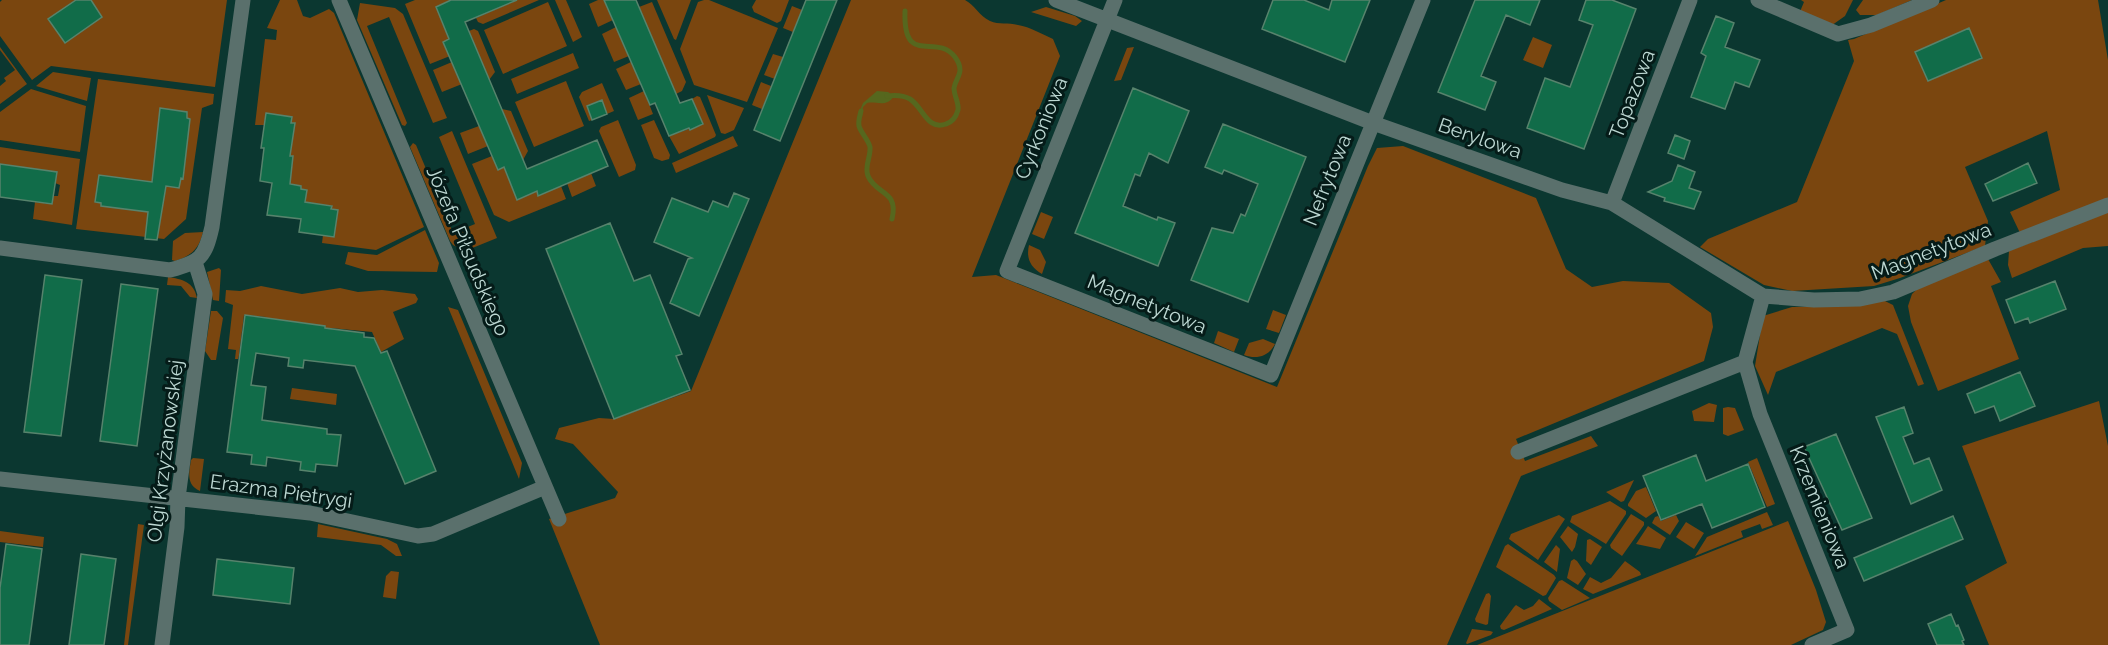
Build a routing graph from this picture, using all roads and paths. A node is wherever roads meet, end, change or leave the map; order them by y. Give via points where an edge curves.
1 (243, 0) edge
2 (339, 0) edge
3 (1056, 0) edge
4 (1115, 0) edge
5 (1423, 0) edge
6 (1690, 0) edge
7 (1758, 0) edge
8 (1932, 0) edge
9 (1107, 19) junction
10 (1373, 123) junction
11 (1612, 203) junction
12 (2108, 205) edge
13 (0, 248) edge
14 (195, 262) junction
15 (1007, 271) joint
16 (1763, 296) junction
17 (1745, 362) junction
18 (1271, 375) joint
19 (1518, 452) dead end
20 (0, 479) edge
21 (546, 487) junction
22 (178, 498) junction
23 (559, 519) dead end
24 (162, 645) edge
25 (1812, 645) edge

1 - 14 street via 212,227 204,253
2 - 21 street, Józefa Piłsudskiego
3 - 9 street, Berylowa
4 - 9 street, Cyrkoniowa
5 - 10 street, Nefrytowa
6 - 11 street, Topazowa
7 - 8 street via 1838,34
9 - 10 street, Berylowa
9 - 15 street, Cyrkoniowa
10 - 11 street, Berylowa via 1562,190
10 - 18 street, Nefrytowa
11 - 16 street, Berylowa
12 - 16 street, Magnetytowa via 1893,292 1849,299
13 - 14 street via 170,270
14 - 22 street, Olgi Krzyżanowskiej via 205,294
15 - 18 street, Magnetytowa
16 - 17 street
17 - 19 street
17 - 25 street, Krzemieniowa via 1760,414 1847,630
20 - 22 street, Erazma Pietrygi
21 - 22 street, Erazma Pietrygi via 433,534 418,536 310,513
21 - 23 street, Józefa Piłsudskiego
22 - 24 street, Olgi Krzyżanowskiej

